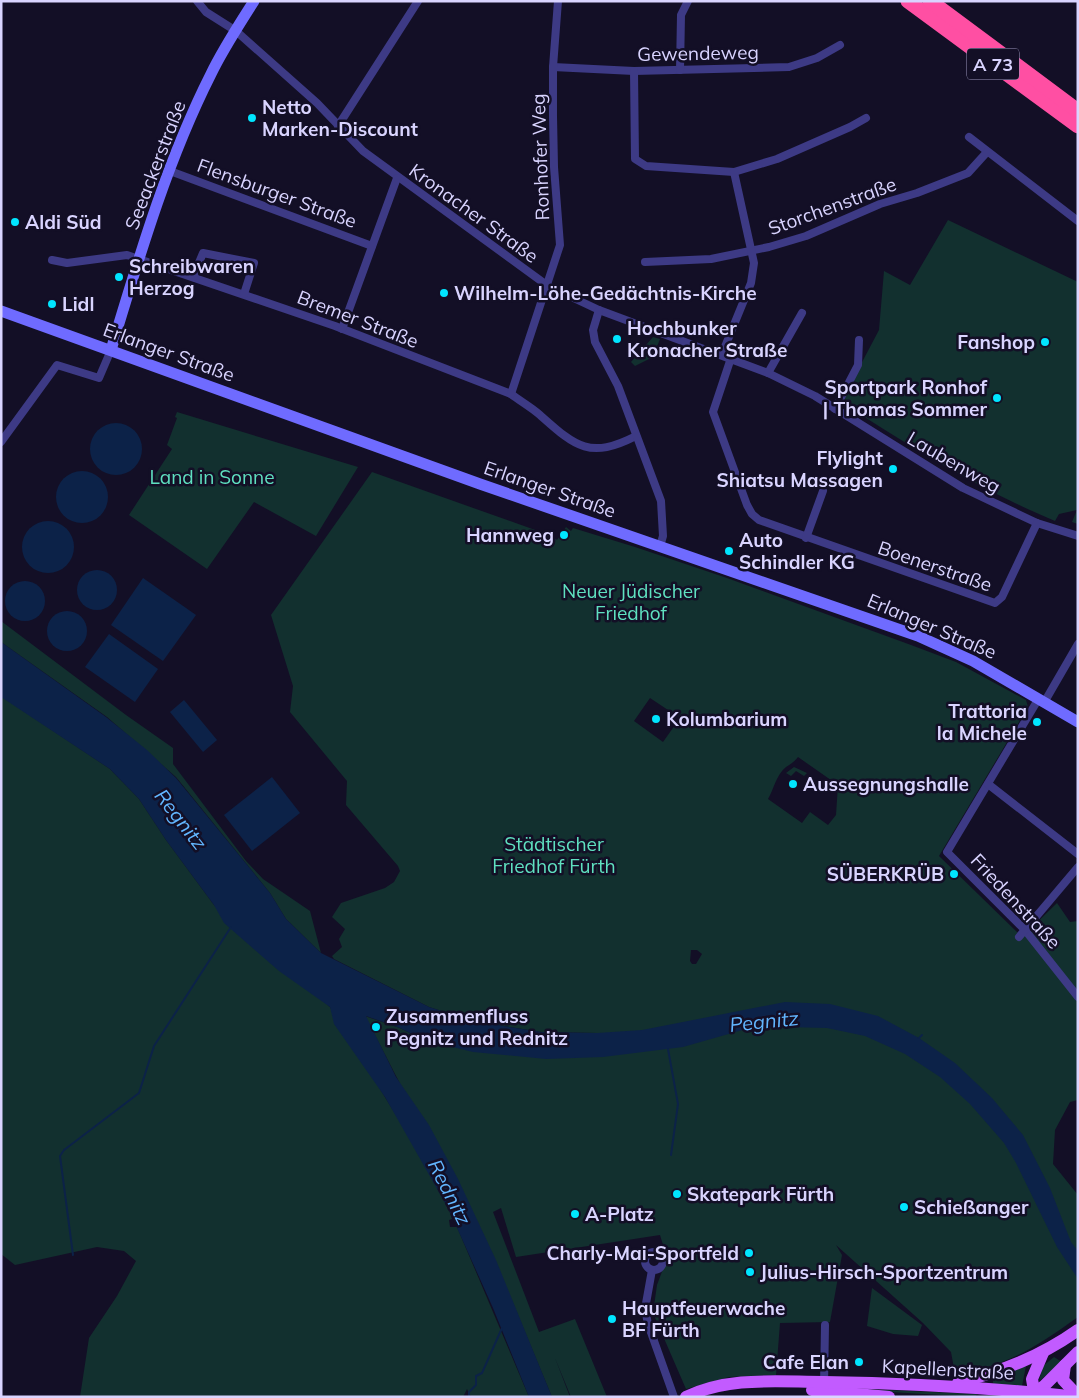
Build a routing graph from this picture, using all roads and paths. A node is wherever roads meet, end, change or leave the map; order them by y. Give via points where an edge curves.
1 (197, 1) edge
2 (254, 1) edge
3 (418, 1) edge
4 (558, 1) edge
5 (688, 1) edge
6 (908, 1) edge
7 (930, 1) edge
8 (236, 31) junction
9 (840, 45) dead end
10 (553, 67) junction
11 (680, 70) junction
12 (634, 71) junction
13 (1078, 111) edge
14 (866, 118) dead end
15 (338, 126) junction
16 (1078, 126) edge
17 (970, 137) dead end
18 (987, 152) junction
19 (170, 171) junction
20 (734, 172) junction
21 (397, 178) junction
22 (1078, 221) edge
23 (372, 246) junction
24 (752, 250) junction
25 (138, 259) junction
26 (52, 260) dead end
27 (645, 262) dead end
28 (193, 277) junction
29 (548, 286) junction
30 (244, 294) junction
31 (599, 310) junction
32 (1, 311) edge
33 (802, 313) dead end
34 (342, 329) junction
35 (859, 340) dead end
36 (111, 350) junction
37 (722, 354) junction
38 (731, 358) junction
39 (768, 373) junction
40 (511, 394) junction
41 (836, 409) junction
42 (636, 436) junction
43 (1, 442) edge
44 (823, 491) dead end
45 (1037, 523) junction
46 (1078, 536) edge
47 (806, 538) junction
48 (660, 546) junction
49 (1078, 644) edge
50 (1042, 700) junction
51 (1078, 722) edge
52 (988, 784) junction
53 (1078, 854) edge
54 (1078, 867) edge
55 (1025, 930) junction
56 (1019, 937) dead end
57 (1078, 997) edge
58 (652, 1270) dead end
59 (825, 1325) dead end
60 (1078, 1330) edge
61 (1046, 1352) junction
62 (1078, 1352) edge
63 (1066, 1364) junction
64 (948, 1385) junction
65 (824, 1386) junction
66 (853, 1391) edge
67 (981, 1392) edge
68 (1032, 1396) edge
69 (1078, 1396) edge
70 (674, 1397) edge
71 (686, 1397) edge
72 (705, 1397) edge
73 (889, 1397) edge

1 - 8 street, Kronacher Straße via 206,12
2 - 8 main road, Seeackerstraße
3 - 15 street
4 - 10 street, Ronhofer Weg
5 - 11 street via 681,16
6 - 16 highway, A 73
7 - 13 highway, A 73
8 - 15 street, Kronacher Straße
8 - 19 main road, Seeackerstraße via 201,94
9 - 11 street, Gewendeweg via 817,58 788,67
10 - 12 street, Gewendeweg
10 - 29 street, Ronhofer Weg via 554,167 560,245
11 - 12 street, Gewendeweg
12 - 20 street via 635,159 646,166
14 - 20 street via 777,159
15 - 21 street, Kronacher Straße via 363,152
17 - 18 street
18 - 22 street
18 - 24 street, Storchenstraße via 968,173 880,204 806,236
19 - 23 street, Flensburger Straße
19 - 25 main road, Seeackerstraße
20 - 24 street
21 - 23 street
21 - 29 street, Kronacher Straße
23 - 34 street
24 - 27 street, Storchenstraße via 711,259
24 - 37 street via 751,283
25 - 26 street, Bremer Straße via 118,255 67,263
25 - 28 street, Bremer Straße
25 - 36 main road, Seeackerstraße
28 - 30 street, Bremer Straße
28 - 30 street via 203,253 254,263
29 - 31 street, Kronacher Straße
29 - 40 street, Ronhofer Weg
30 - 34 street, Bremer Straße
31 - 37 street, Laubenweg
31 - 42 street via 592,330 595,342 615,379
32 - 36 main road, Erlanger Straße
33 - 39 street
34 - 40 street, Bremer Straße
35 - 41 street via 858,365
36 - 43 street via 99,378 57,365
36 - 48 main road, Erlanger Straße via 302,421
37 - 38 street, Laubenweg
38 - 39 street, Laubenweg
38 - 47 street, Boenerstraße via 713,412 747,506 759,520
39 - 41 street, Laubenweg
40 - 42 street, Bremer Straße via 580,446 601,448
41 - 45 street, Laubenweg via 963,488
42 - 48 street via 661,502 663,536
44 - 47 street
45 - 46 street, Laubenweg
45 - 47 street, Boenerstraße via 1002,598 995,603
48 - 50 main road, Erlanger Straße via 918,636
49 - 50 street
50 - 51 main road, Erlanger Straße
50 - 52 street
52 - 53 street
52 - 55 street, Friedenstraße via 947,852
54 - 55 street
55 - 56 street
55 - 57 street, Friedenstraße
58 - 70 street via 645,1309
59 - 65 street
60 - 61 main road
61 - 64 main road via 996,1373
61 - 68 main road via 1033,1375
62 - 63 main road
63 - 68 main road
63 - 69 main road via 1063,1380
64 - 66 main road, Kapellenstraße
64 - 67 main road, Kapellenstraße
65 - 66 main road, Kapellenstraße
65 - 71 main road, Kapellenstraße via 736,1383
65 - 72 main road, Kapellenstraße via 755,1388
66 - 73 main road, Kapellenstraße
67 - 68 main road, Kapellenstraße
68 - 69 main road, Kapellenstraße

